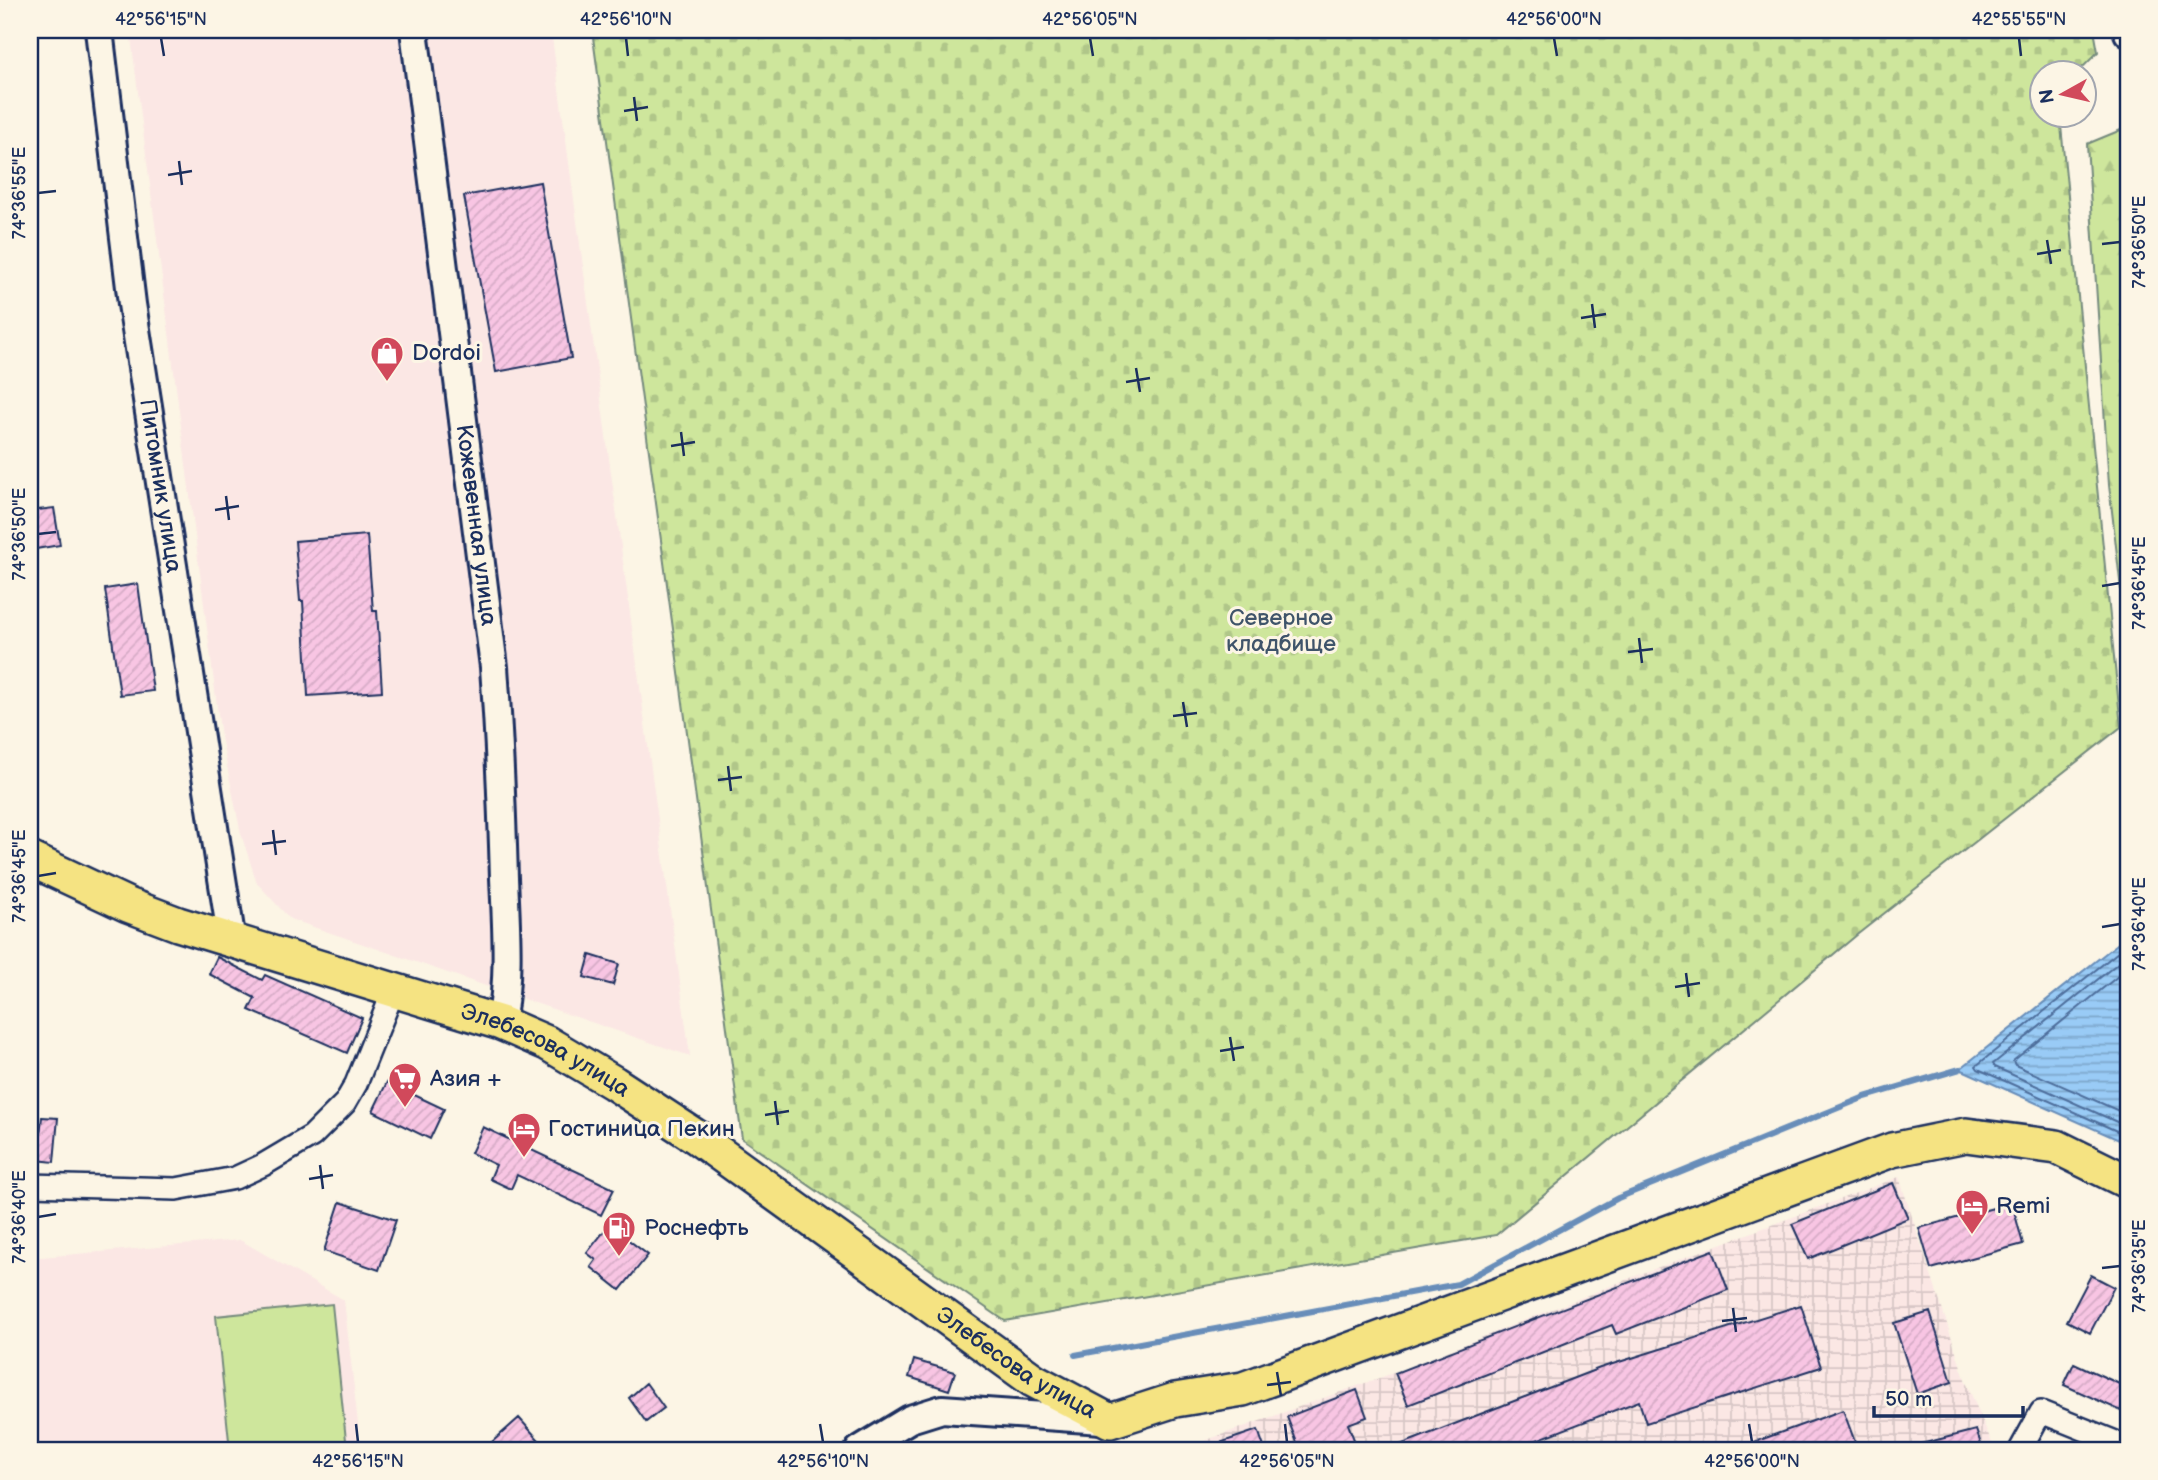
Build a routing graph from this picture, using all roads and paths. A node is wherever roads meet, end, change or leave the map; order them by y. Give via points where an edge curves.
1 (99, 30) edge
2 (414, 30) edge
3 (30, 859) edge
4 (232, 942) junction
5 (393, 992) junction
6 (501, 1023) junction
7 (2128, 1182) edge
8 (30, 1185) edge
9 (1110, 1420) junction
10 (2128, 1447) edge
11 (859, 1450) edge
12 (2020, 1450) edge

1 - 4 street, Питомник улица via 132,304
2 - 6 street, Кожевенная улица via 494,667 507,951
3 - 4 main road, Элебесова улица via 128,905
4 - 5 main road, Элебесова улица
5 - 6 main road, Элебесова улица
5 - 8 street via 345,1103 312,1136 263,1165 235,1178 176,1189
6 - 9 main road, Элебесова улица via 547,1043 614,1083 698,1138 1033,1380
7 - 9 main road via 2057,1147 1966,1135 1892,1150 1242,1389 1175,1400
9 - 11 street via 942,1409 910,1419
10 - 12 street via 2041,1412

